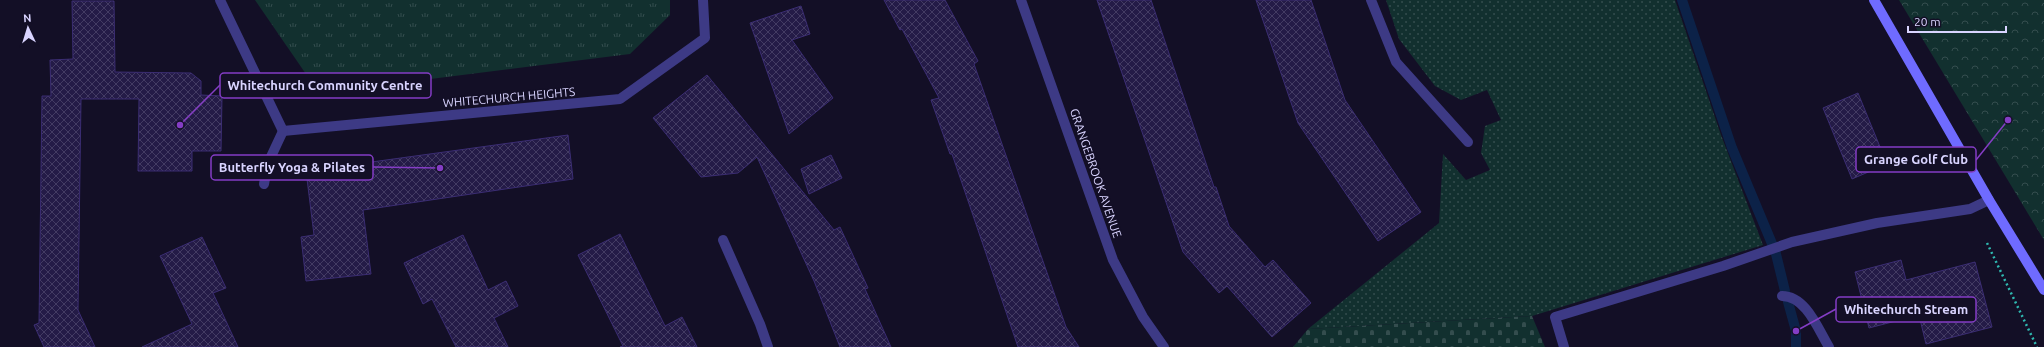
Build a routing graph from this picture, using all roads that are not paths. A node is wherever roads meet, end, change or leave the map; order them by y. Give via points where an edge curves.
1 (220, 0) edge
2 (703, 0) edge
3 (1021, 0) edge
4 (1371, 0) edge
5 (1874, 0) edge
6 (283, 131) junction
7 (1468, 142) dead end
8 (264, 184) dead end
9 (1989, 200) junction
10 (724, 240) dead end
11 (2044, 290) edge
12 (1786, 296) dead end
13 (768, 347) edge
14 (1164, 347) edge
15 (1564, 347) edge
16 (1829, 347) edge

1 - 6 street
2 - 6 street, WHITECHURCH HEIGHTS via 705,38 620,99
3 - 14 street, GRANGEBROOK AVENUE via 1113,260 1143,317
4 - 7 street via 1396,62
5 - 9 street
6 - 8 street via 268,163
9 - 11 street
9 - 15 street via 1970,209 1877,223 1792,242 1723,266 1555,317
10 - 13 street
12 - 16 street via 1807,310

